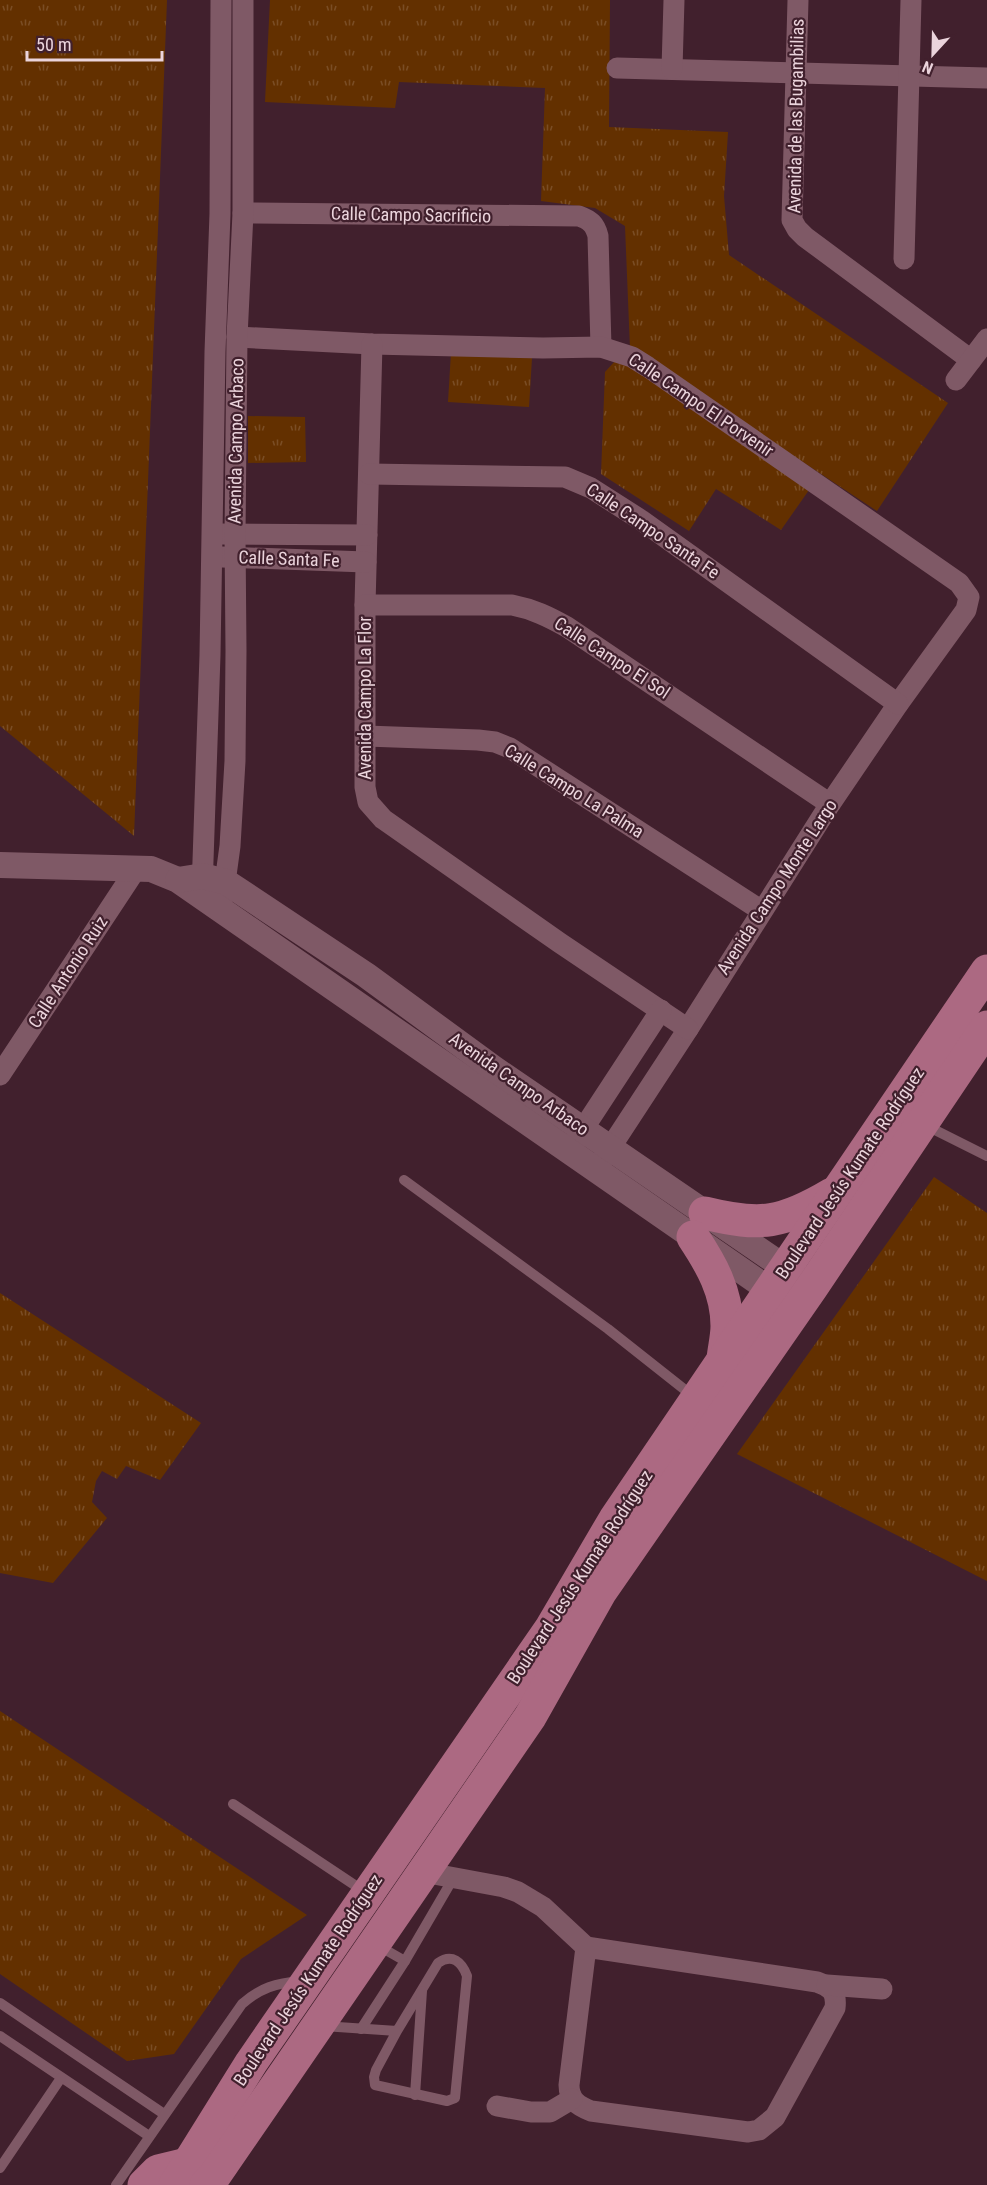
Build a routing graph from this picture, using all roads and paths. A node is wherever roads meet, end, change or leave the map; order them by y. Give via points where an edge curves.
1 (221, 0) edge
2 (243, 0) edge
3 (674, 0) edge
4 (798, 0) edge
5 (911, 0) edge
6 (617, 68) dead end
7 (672, 69) junction
8 (796, 74) junction
9 (909, 76) junction
10 (987, 78) edge
11 (243, 213) junction
12 (904, 260) dead end
13 (237, 338) junction
14 (987, 339) edge
15 (372, 344) junction
16 (601, 347) junction
17 (971, 360) junction
18 (956, 380) dead end
19 (369, 474) junction
20 (213, 533) junction
21 (235, 535) junction
22 (367, 535) junction
23 (212, 556) junction
24 (235, 558) junction
25 (366, 562) junction
26 (365, 605) junction
27 (966, 610) joint
28 (898, 704) junction
29 (366, 736) junction
30 (830, 804) junction
31 (0, 865) edge
32 (136, 869) junction
33 (213, 891) junction
34 (762, 911) junction
35 (987, 971) edge
36 (661, 1010) junction
37 (688, 1029) junction
38 (980, 1042) edge
39 (0, 1075) edge
40 (922, 1123) junction
41 (583, 1129) junction
42 (610, 1148) junction
43 (568, 1151) junction
44 (987, 1156) edge
45 (596, 1170) junction
46 (404, 1180) dead end
47 (839, 1190) junction
48 (699, 1226) junction
49 (778, 1279) junction
50 (804, 1298) junction
51 (723, 1360) junction
52 (696, 1399) junction
53 (503, 1696) junction
54 (530, 1717) junction
55 (233, 1804) dead end
56 (439, 1874) junction
57 (368, 1893) junction
58 (374, 1944) junction
59 (586, 1947) junction
60 (405, 1960) junction
61 (307, 1981) junction
62 (827, 1985) junction
63 (422, 1988) junction
64 (882, 1989) dead end
65 (0, 2003) edge
66 (318, 2025) junction
67 (361, 2029) junction
68 (397, 2031) junction
69 (0, 2037) edge
70 (62, 2078) junction
71 (415, 2095) junction
72 (572, 2099) junction
73 (497, 2106) dead end
74 (164, 2114) junction
75 (149, 2136) junction
76 (0, 2168) edge
77 (198, 2179) edge
78 (116, 2185) edge
79 (144, 2185) edge

1 - 20 street, Avenida Campo Arbaco
2 - 11 street, Avenida Campo Arbaco
3 - 7 street
4 - 8 street, Avenida de las Bugambilias
5 - 9 street
6 - 7 street
7 - 8 street
8 - 9 street
8 - 17 street, Avenida de las Bugambilias via 790,207 797,229
9 - 10 street
9 - 12 street
11 - 13 street, Avenida Campo Arbaco
11 - 16 street, Calle Campo Sacrificio via 588,219 596,226 598,236
13 - 15 street, Calle Campo El Porvenir
13 - 21 street, Avenida Campo Arbaco
14 - 17 street
15 - 16 street, Calle Campo El Porvenir
15 - 19 street, Avenida Campo La Flor
16 - 27 street, Calle Campo El Porvenir via 648,367 959,583 969,597
17 - 18 street
19 - 22 street, Avenida Campo La Flor
19 - 28 street, Calle Campo Santa Fe via 565,477 579,481 641,520
20 - 21 street, Calle Santa Fe
20 - 23 street, Avenida Campo Arbaco
21 - 22 street, Calle Santa Fe
21 - 24 street, Avenida Campo Arbaco
22 - 25 street, Avenida Campo La Flor
23 - 24 street, Calle Santa Fe
23 - 33 street, Avenida Campo Arbaco
24 - 25 street, Calle Santa Fe
24 - 33 street, Avenida Campo Arbaco via 237,651 230,846
25 - 26 street, Avenida Campo La Flor
26 - 29 street, Avenida Campo La Flor
26 - 30 street, Calle Campo El Sol via 512,605 545,615
27 - 28 street, Avenida Campo Monte Largo
28 - 30 street, Avenida Campo Monte Largo
29 - 34 street, Calle Campo La Palma via 478,740 510,748
29 - 36 street, Avenida Campo La Flor via 365,787 368,802 376,813
30 - 34 street, Avenida Campo Monte Largo
31 - 32 street
32 - 33 street via 152,869
32 - 39 street, Calle Antonio Ruiz
33 - 41 street, Avenida Campo Arbaco via 366,975
33 - 43 street, Avenida Campo Arbaco
34 - 37 street, Avenida Campo Monte Largo
35 - 47 highway, Boulevard Jesús Kumate Rodríguez
36 - 37 street, Avenida Campo La Flor
36 - 41 street
37 - 42 street, Avenida Campo Monte Largo
38 - 40 highway, Boulevard Jesús Kumate Rodríguez
40 - 44 lane
40 - 50 highway, Boulevard Jesús Kumate Rodríguez
41 - 42 street, Avenida Campo Arbaco
41 - 43 street
42 - 45 street, Avenida Campo Monte Largo
42 - 48 street, Avenida Campo Arbaco
43 - 45 street, Avenida Campo Arbaco
45 - 48 street, Avenida Campo Arbaco
46 - 52 lane
47 - 48 highway via 801,1212 765,1221
47 - 49 highway, Boulevard Jesús Kumate Rodríguez
48 - 49 street, Avenida Campo Arbaco
48 - 51 highway via 725,1303
49 - 50 street, Avenida Campo Arbaco
49 - 51 highway, Boulevard Jesús Kumate Rodríguez
50 - 54 highway, Boulevard Jesús Kumate Rodríguez via 601,1591
51 - 52 highway, Boulevard Jesús Kumate Rodríguez
52 - 53 highway, Boulevard Jesús Kumate Rodríguez via 615,1519 551,1628
53 - 54 highway
53 - 57 highway, Boulevard Jesús Kumate Rodríguez
54 - 56 highway, Boulevard Jesús Kumate Rodríguez
55 - 57 lane
56 - 58 highway, Boulevard Jesús Kumate Rodríguez
56 - 59 street via 504,1887 531,1898
56 - 60 lane
57 - 61 highway, Boulevard Jesús Kumate Rodríguez
58 - 60 lane
58 - 66 highway, Boulevard Jesús Kumate Rodríguez
59 - 62 street
59 - 72 street via 569,2085
60 - 67 lane
61 - 74 lane via 281,1982 263,1988 247,2000
61 - 77 highway, Boulevard Jesús Kumate Rodríguez via 250,2063
62 - 64 street
62 - 72 street via 836,1996 833,2014 775,2117 759,2130 748,2132 601,2113 582,2108
63 - 68 lane
63 - 71 lane
63 - 71 lane via 444,1959 457,1960 464,1966 467,1976 456,2096 447,2101
65 - 74 lane
66 - 67 lane
66 - 77 highway, Boulevard Jesús Kumate Rodríguez
67 - 68 lane
68 - 71 lane via 374,2081 379,2087
69 - 70 lane
70 - 75 lane
70 - 76 lane
72 - 73 street via 550,2112
74 - 75 lane
75 - 78 lane
77 - 79 highway via 158,2171

